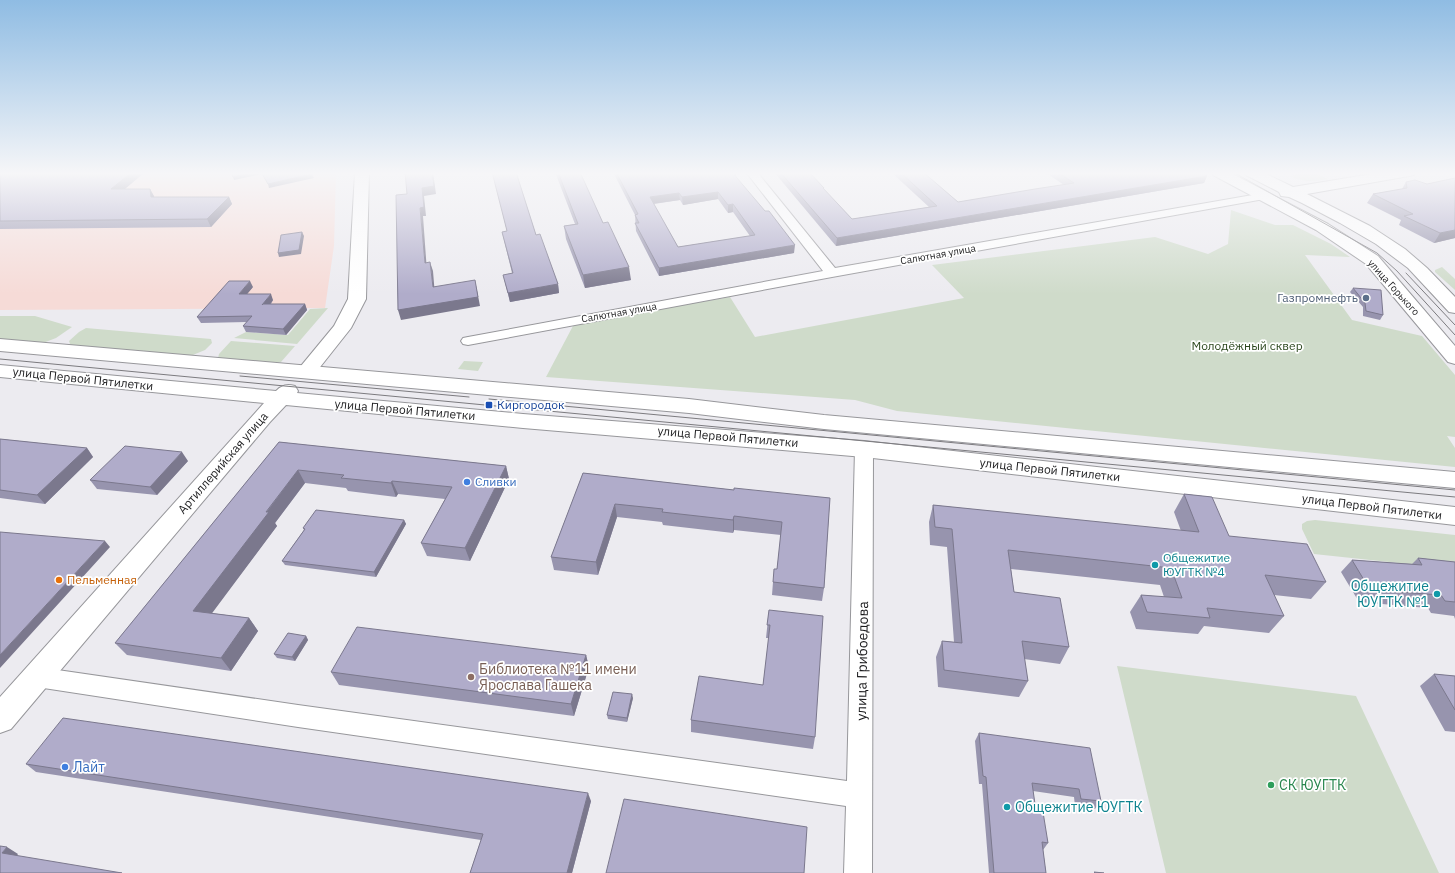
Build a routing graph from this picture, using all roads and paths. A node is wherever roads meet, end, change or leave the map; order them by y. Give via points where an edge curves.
1 (361, 213) edge
2 (784, 213) edge
3 (1170, 213) edge
4 (1295, 213) edge
5 (1330, 213) edge
6 (832, 273) junction
7 (1455, 308) edge
8 (468, 340) dead end
9 (0, 345) edge
10 (1455, 358) edge
11 (0, 371) edge
12 (306, 372) junction
13 (282, 398) junction
14 (864, 449) junction
15 (1455, 480) edge
16 (1455, 516) edge
17 (37, 677) junction
18 (0, 719) edge
19 (859, 795) junction
20 (858, 873) edge

1 - 12 main road, Артиллерийская улица via 358,291 355,307 345,324
2 - 6 street
3 - 6 street, Салютная улица
4 - 10 main road, улица Горького via 1372,260
5 - 7 main road, улица Горького via 1399,252
6 - 8 street, Салютная улица
9 - 12 main road, улица Первой Пятилетки
11 - 13 main road, улица Первой Пятилетки
12 - 13 main road, Артиллерийская улица
12 - 15 main road, улица Первой Пятилетки
13 - 14 main road, улица Первой Пятилетки
13 - 17 main road, Артиллерийская улица via 258,422
14 - 16 main road, улица Первой Пятилетки
14 - 19 street, улица Грибоедова
17 - 18 main road, Артиллерийская улица
17 - 19 street
19 - 20 street, улица Грибоедова

